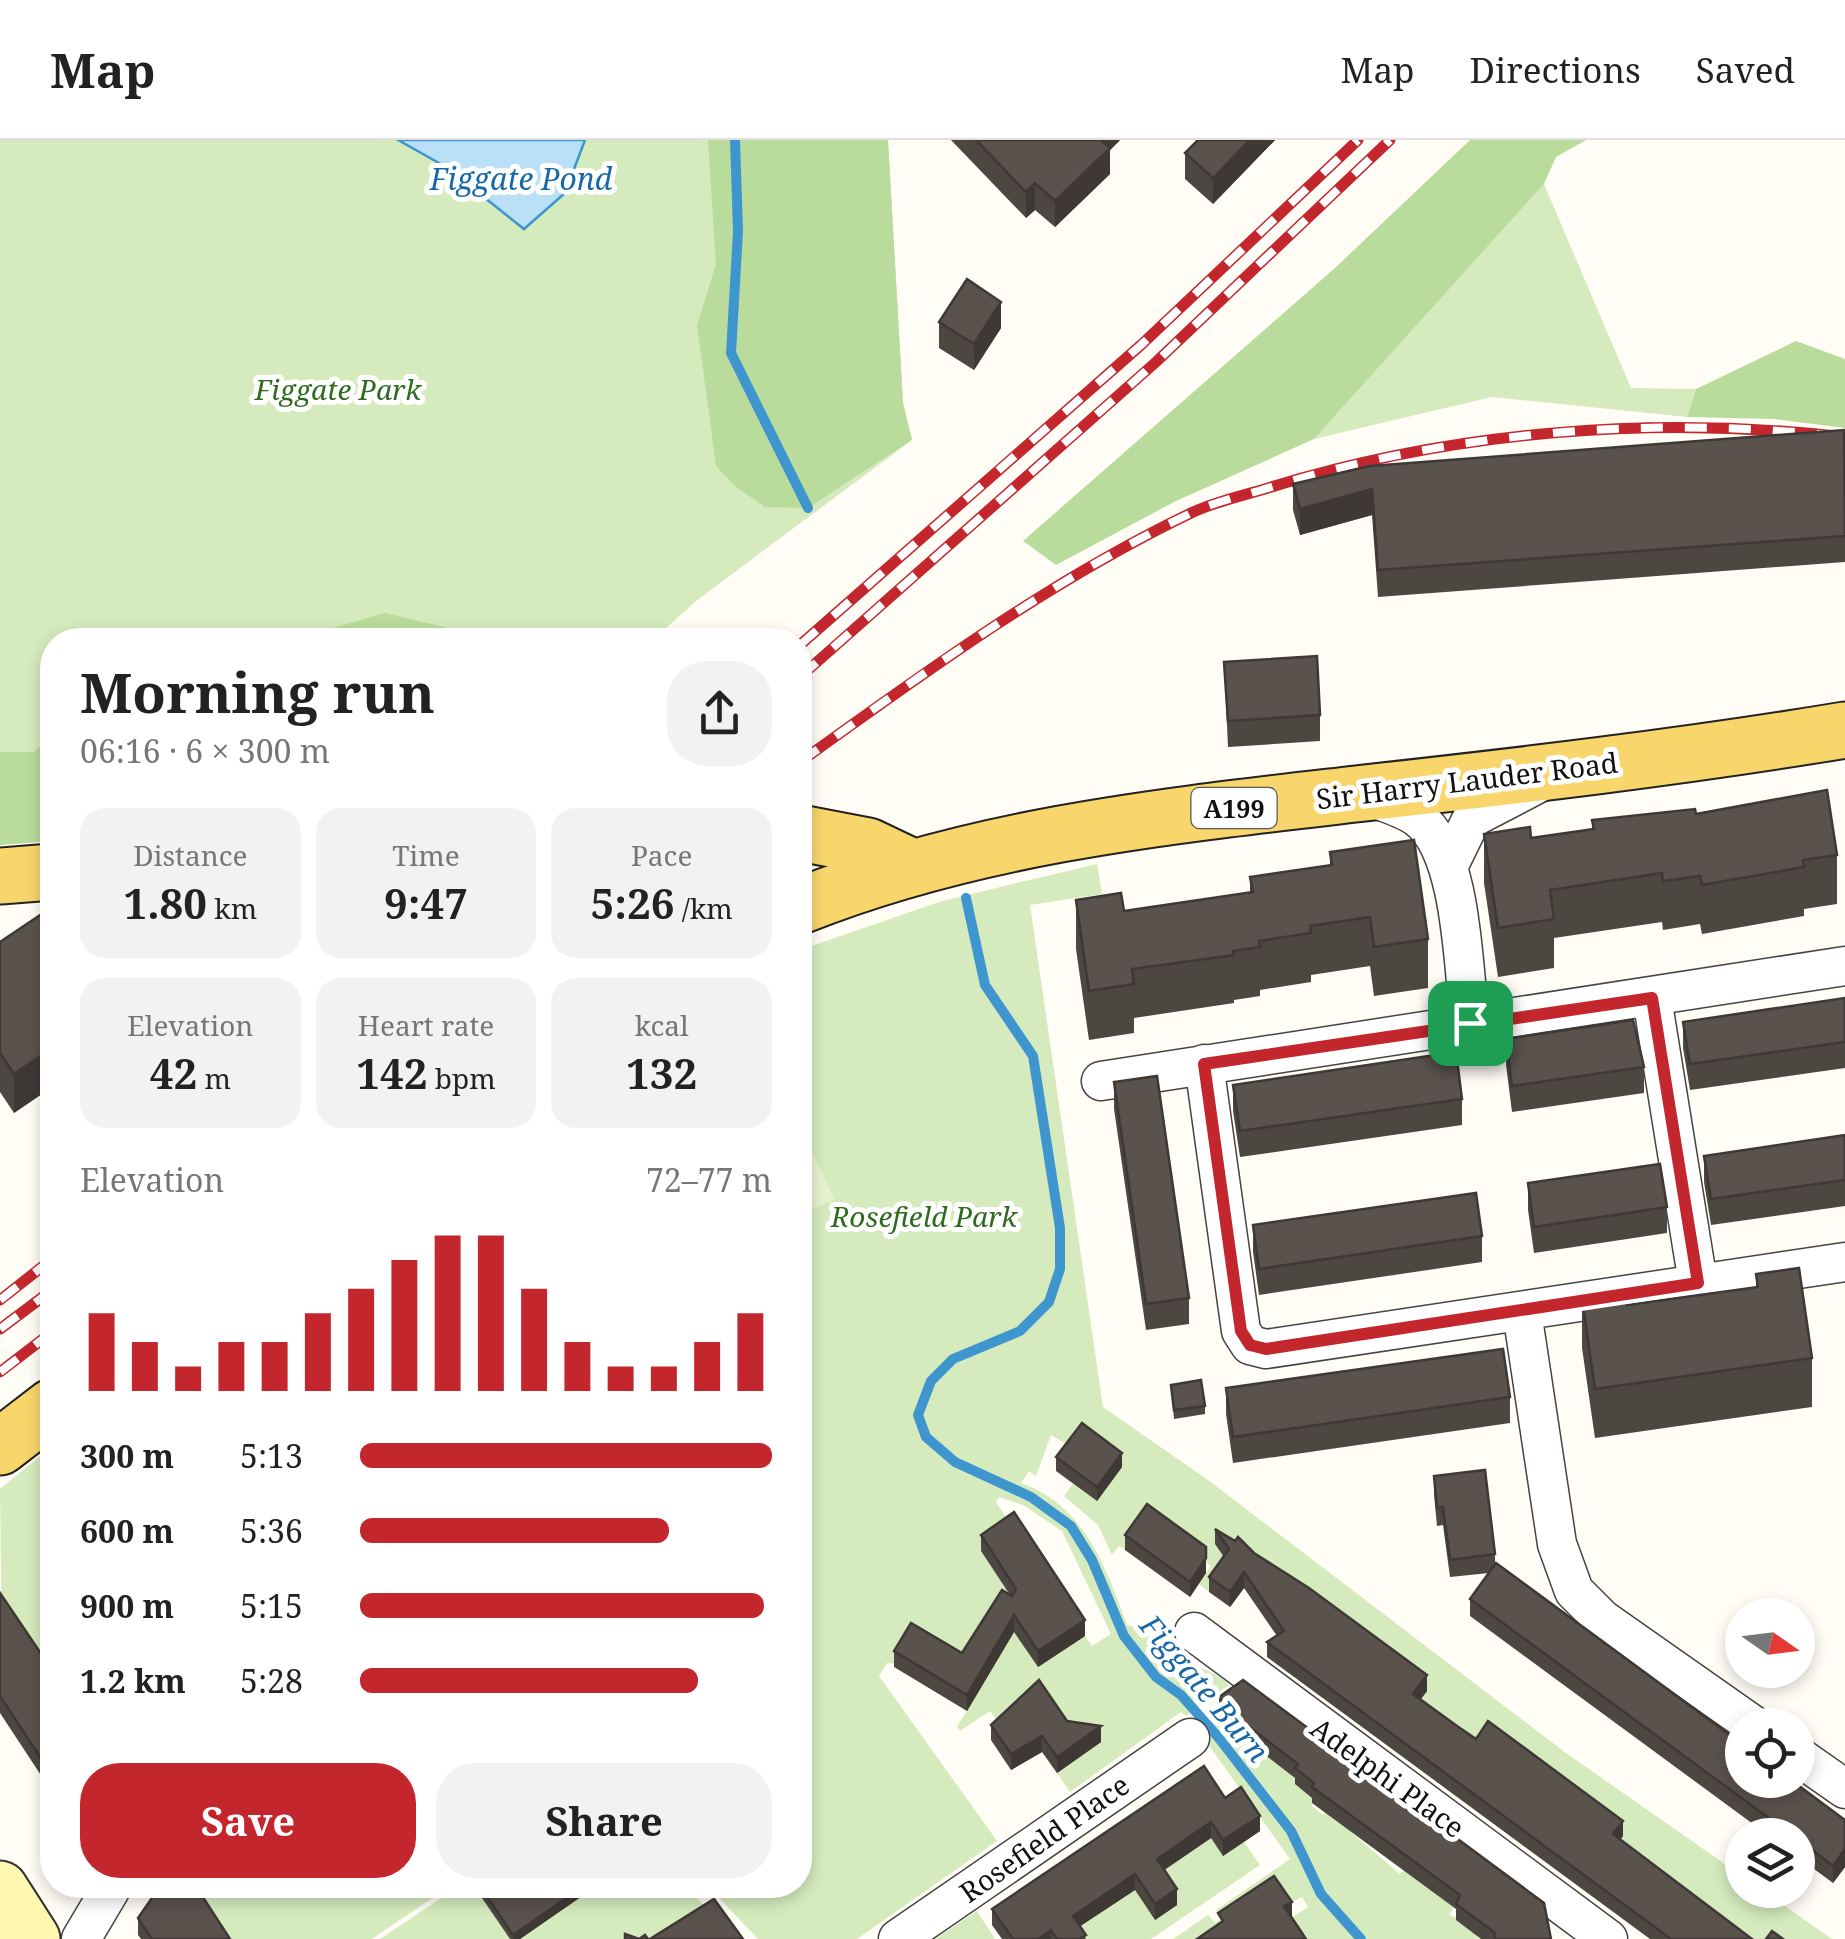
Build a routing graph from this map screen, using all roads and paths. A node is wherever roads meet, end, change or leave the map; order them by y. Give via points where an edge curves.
1 (1845, 730) edge
2 (1562, 771) junction
3 (1362, 794) junction
4 (812, 835) edge
5 (1448, 865) junction
6 (910, 866) junction
7 (40, 873) edge
8 (0, 876) edge
9 (812, 902) edge
10 (1845, 966) edge
11 (1652, 998) junction
12 (1470, 1023) junction
13 (1204, 1064) junction
14 (1101, 1081) dead end
15 (1845, 1262) edge
16 (1698, 1283) junction
17 (1522, 1312) junction
18 (40, 1415) edge
19 (0, 1447) edge
20 (1194, 1632) dead end
21 (1729, 1708) edge
22 (1190, 1738) dead end
23 (1815, 1768) edge
24 (1845, 1790) edge
25 (0, 1889) edge
26 (105, 1898) edge
27 (1590, 1933) edge
28 (32, 1939) edge
29 (81, 1939) edge
30 (898, 1939) edge

1 - 2 main road, Sir Harry Lauder Road / A199
2 - 3 main road, Sir Harry Lauder Road / A199
2 - 5 street via 1472,818
3 - 5 street via 1417,817
3 - 6 main road, Sir Harry Lauder Road / A199 via 1061,831
4 - 6 main road via 868,846
5 - 12 street
6 - 9 main road, Sir Harry Lauder Road / A199
7 - 8 main road
10 - 11 street
11 - 12 street
11 - 16 street
12 - 13 street
13 - 14 street
13 - 17 street via 1241,1331 1250,1345 1266,1349
15 - 16 street
16 - 17 street
17 - 21 street via 1557,1544 1574,1592
18 - 19 main road
20 - 27 street, Adelphi Place
22 - 30 street, Rosefield Place
23 - 24 street
25 - 28 street
26 - 29 street

